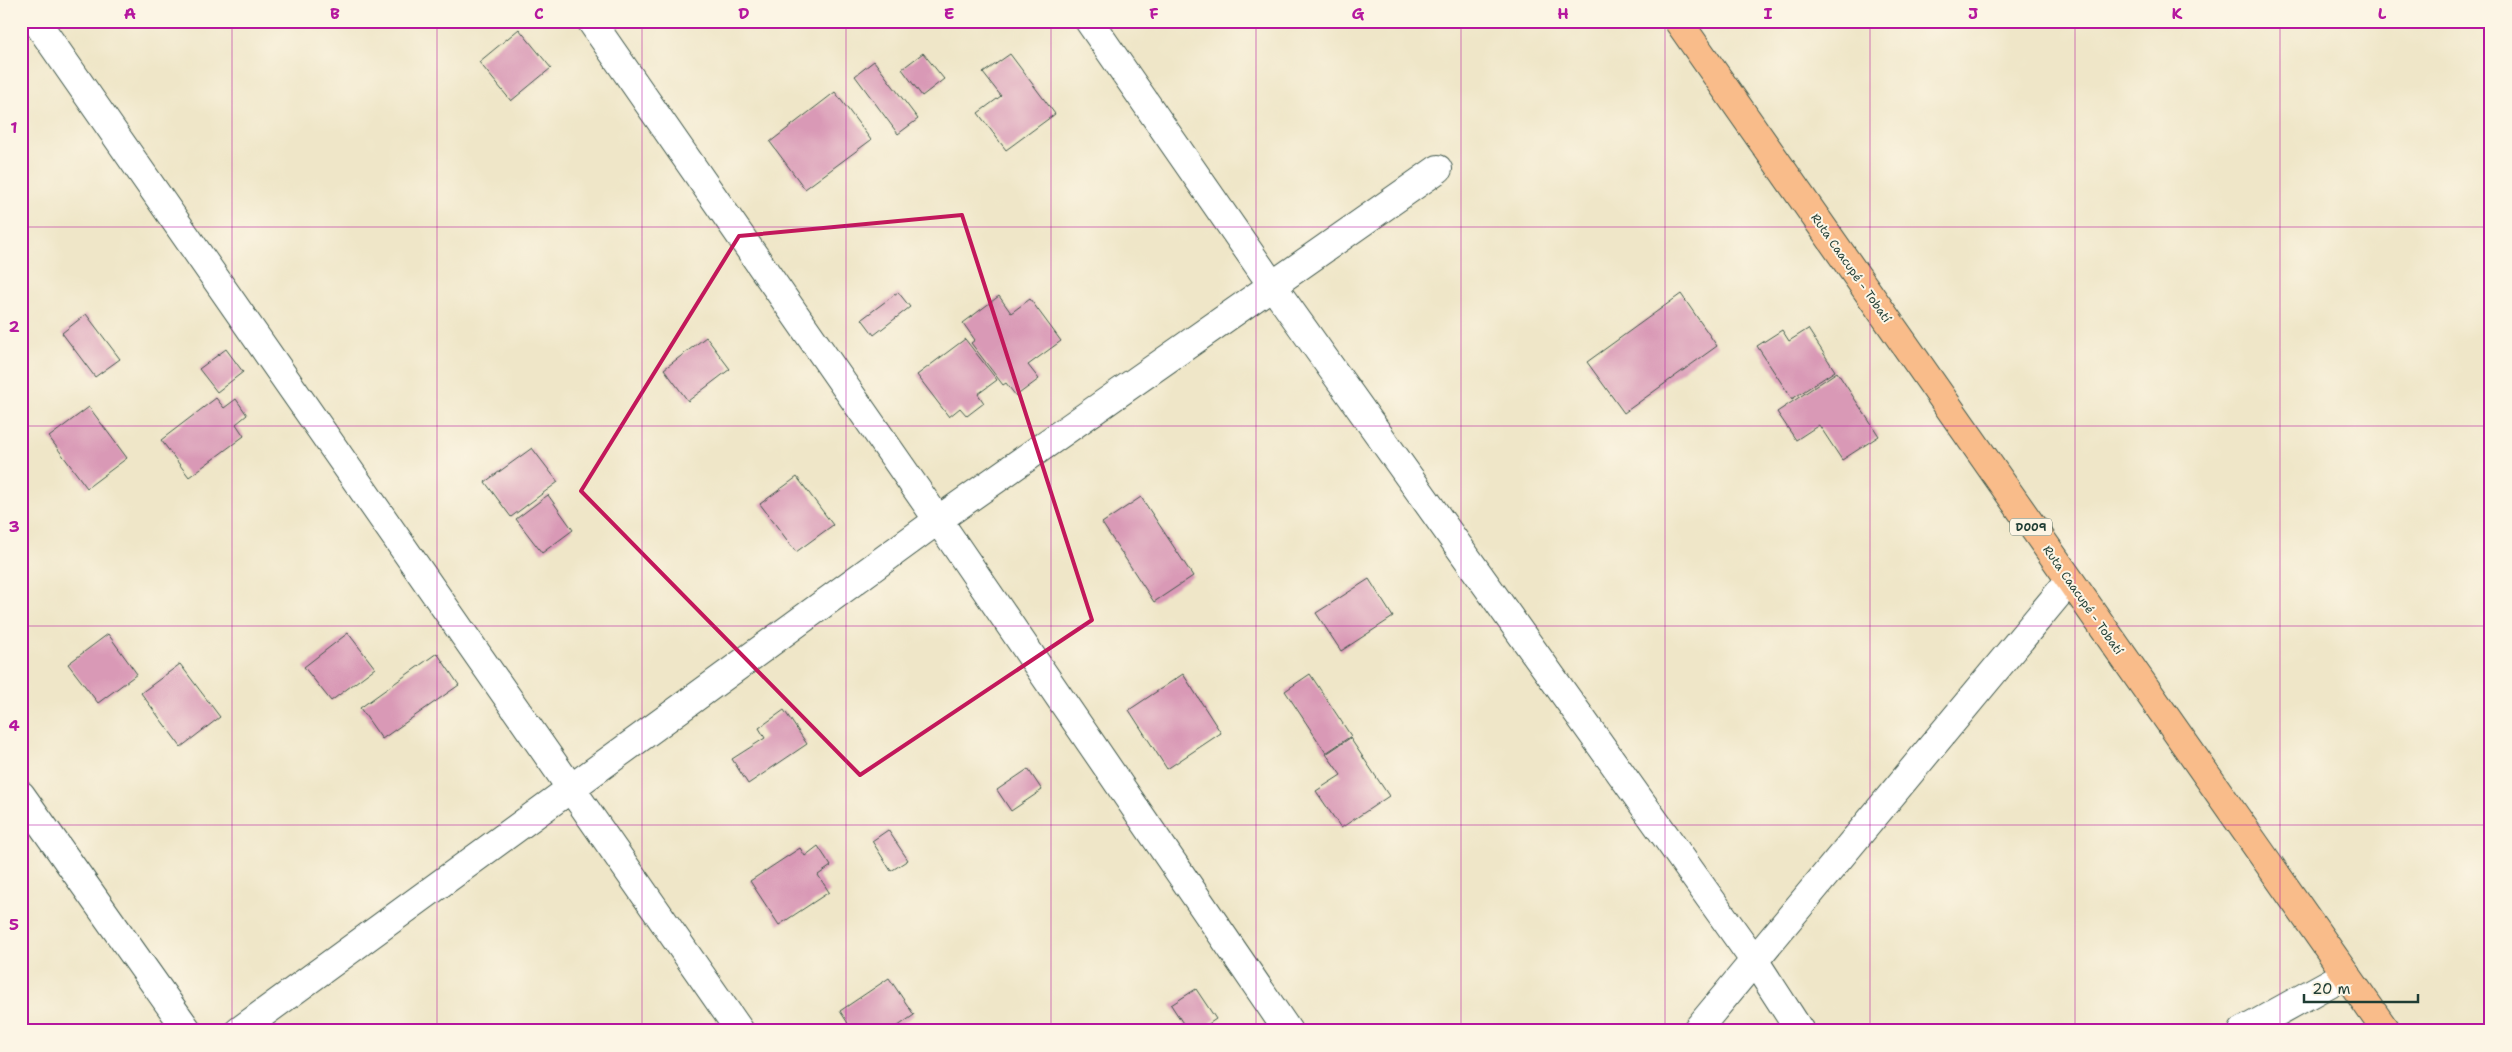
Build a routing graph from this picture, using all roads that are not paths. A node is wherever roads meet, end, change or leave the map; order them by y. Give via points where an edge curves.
1 (36, 21) edge
2 (591, 21) edge
3 (1089, 21) edge
4 (1678, 21) edge
5 (1438, 169) dead end
6 (1272, 285) junction
7 (938, 520) junction
8 (2069, 581) junction
9 (570, 789) junction
10 (21, 795) edge
11 (1754, 960) junction
12 (2346, 974) junction
13 (188, 1031) edge
14 (239, 1031) edge
15 (740, 1031) edge
16 (1288, 1031) edge
17 (1696, 1031) edge
18 (1800, 1031) edge
19 (2243, 1031) edge
20 (2386, 1031) edge

1 - 9 street
2 - 7 street
3 - 6 street
4 - 8 main road, Ruta Caacupé - Tobatí / D009
5 - 6 street
6 - 7 street
6 - 11 street
7 - 9 street
7 - 16 street
8 - 11 street
8 - 12 main road, Ruta Caacupé - Tobatí / D009
9 - 14 street
9 - 15 street
10 - 13 street
11 - 17 street
11 - 18 street
12 - 19 street
12 - 20 main road, Ruta Caacupé - Tobatí / D009

